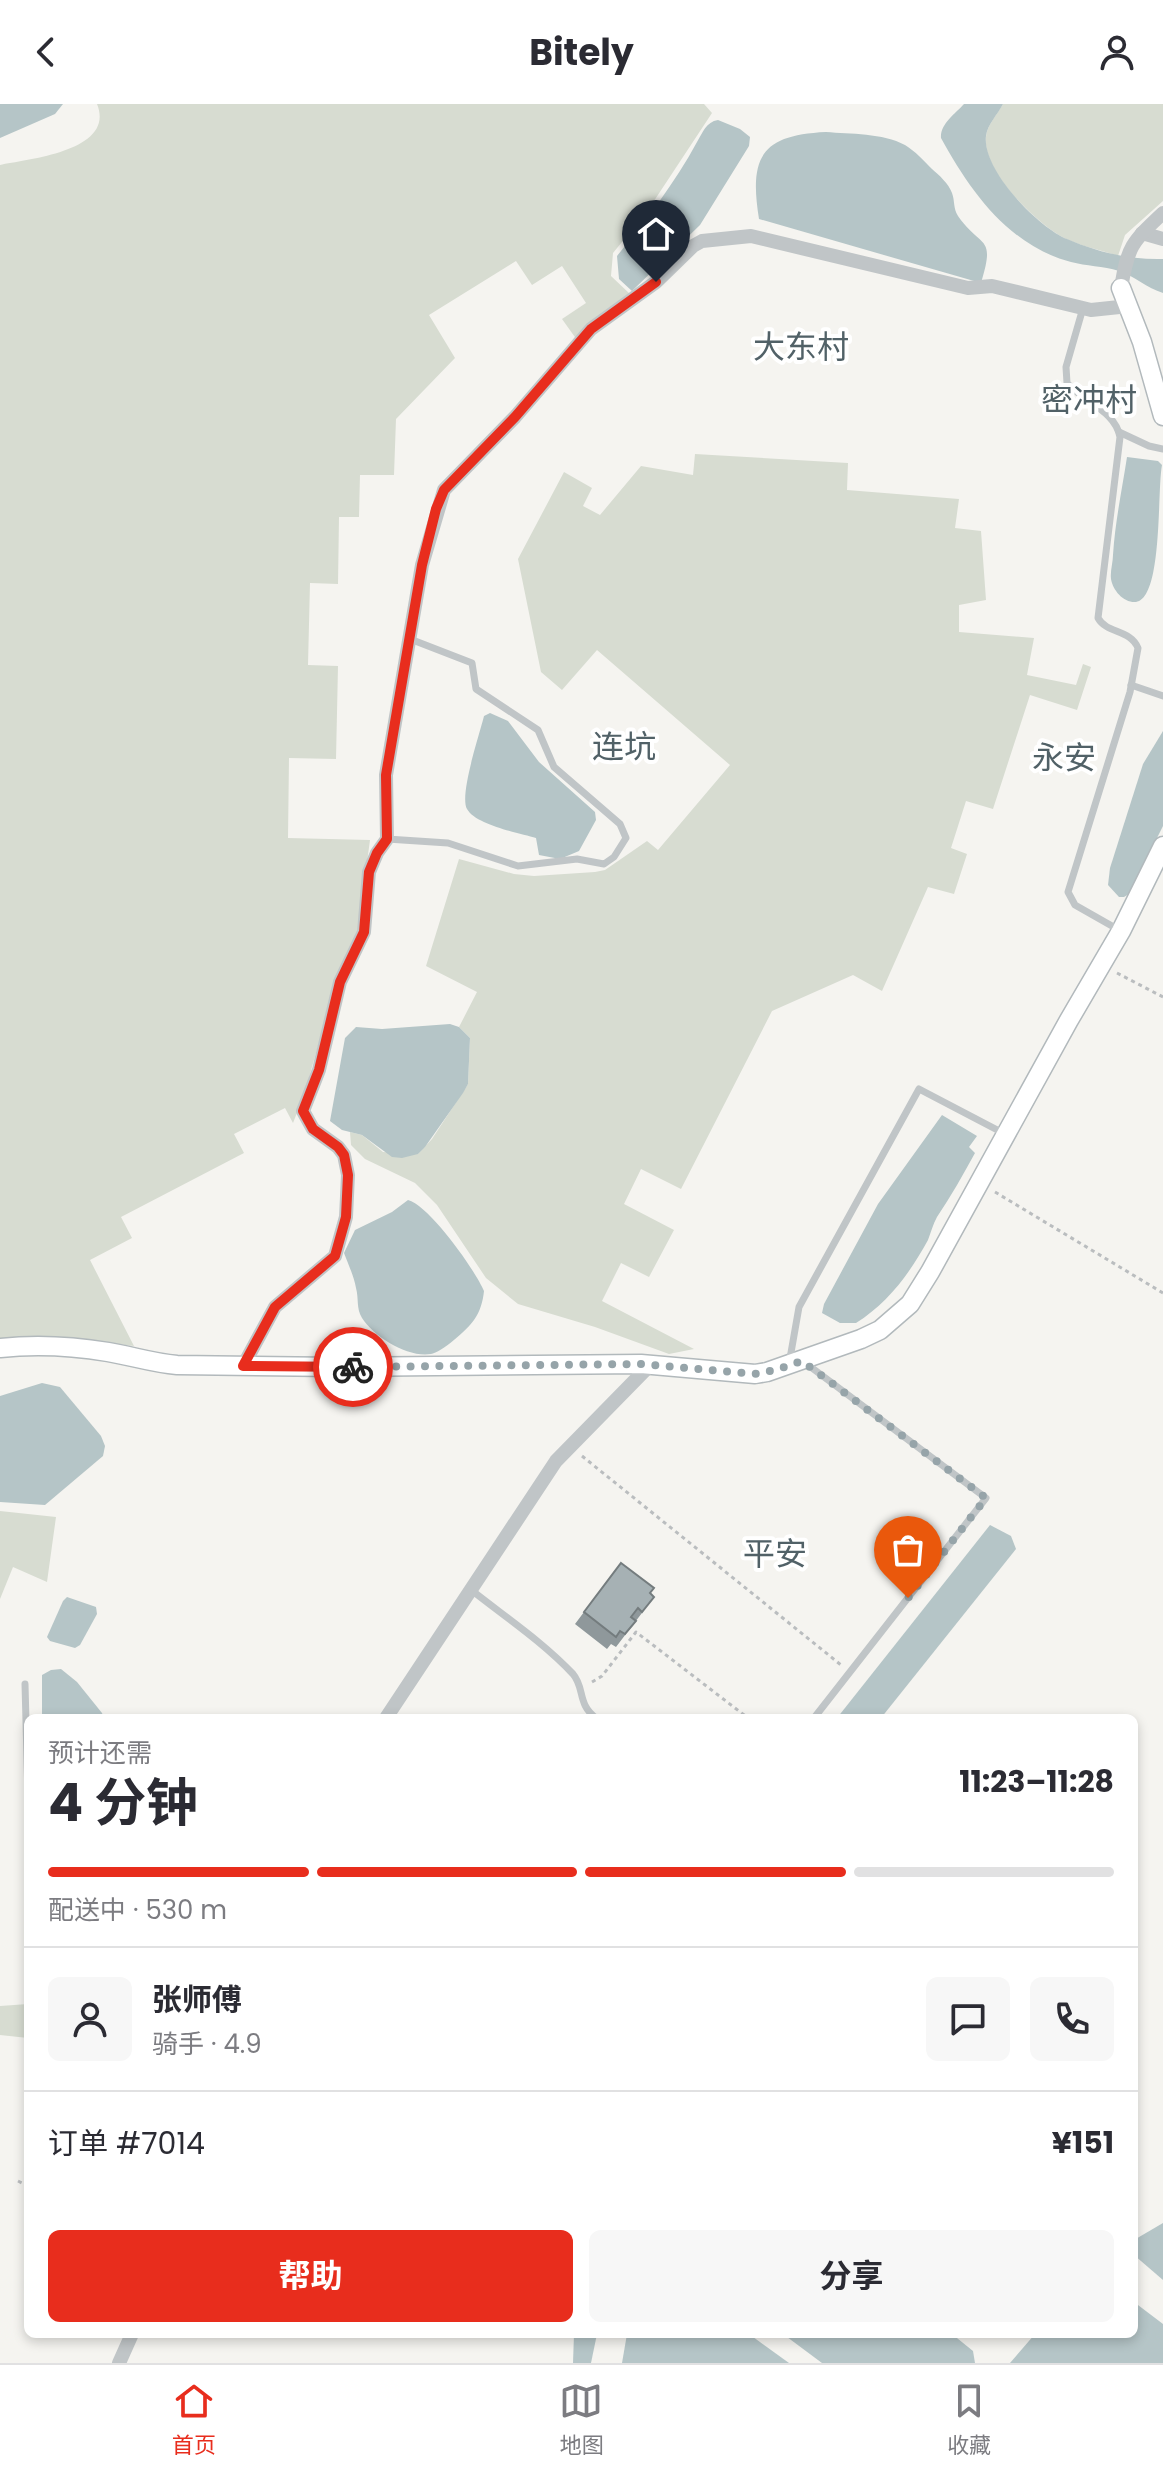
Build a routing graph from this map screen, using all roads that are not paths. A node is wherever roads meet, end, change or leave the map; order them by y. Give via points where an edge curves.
1 (1163, 213) edge
2 (1142, 233) junction
3 (1163, 239) edge
4 (1121, 288) joint
5 (1129, 306) junction
6 (1083, 308) junction
7 (1163, 416) edge
8 (1119, 432) junction
9 (1163, 449) edge
10 (410, 639) junction
11 (1131, 685) junction
12 (1163, 696) edge
13 (387, 839) junction
14 (1163, 846) edge
15 (1121, 931) junction
16 (1007, 1135) junction
17 (0, 1348) edge
18 (795, 1363) junction
19 (651, 1364) junction
20 (243, 1366) junction
21 (469, 1588) junction
22 (25, 1684) dead end
23 (26, 1714) edge
24 (389, 1714) edge
25 (592, 1714) edge
26 (817, 1714) edge
27 (130, 2338) edge
28 (119, 2363) edge

1 - 2 street
2 - 3 street
2 - 4 street via 1126,254
4 - 5 street
5 - 6 street
5 - 7 street
6 - 8 lane via 1066,367 1067,383
6 - 10 street via 992,286 968,288 751,236 702,241 591,329 444,490 422,565
8 - 9 lane
8 - 11 lane via 1098,618 1136,643
10 - 13 street via 386,775
10 - 13 lane via 472,663 476,689 538,730 558,771 620,824 626,838 604,864 577,859 518,866 448,843
11 - 12 lane
11 - 15 lane via 1068,892 1075,905
13 - 20 street via 369,872 364,932 340,982 319,1070 303,1111 313,1129 342,1150 347,1164 346,1217 338,1251 275,1307
14 - 15 street
15 - 16 street
16 - 18 street via 910,1304 895,1320 861,1339
16 - 18 lane via 919,1089 799,1307
17 - 20 street via 70,1347 154,1363
18 - 19 street via 755,1374
18 - 26 lane via 986,1498
19 - 20 street
19 - 21 street via 569,1445
21 - 24 street
21 - 25 lane via 578,1679 582,1702
22 - 23 lane
27 - 28 street

